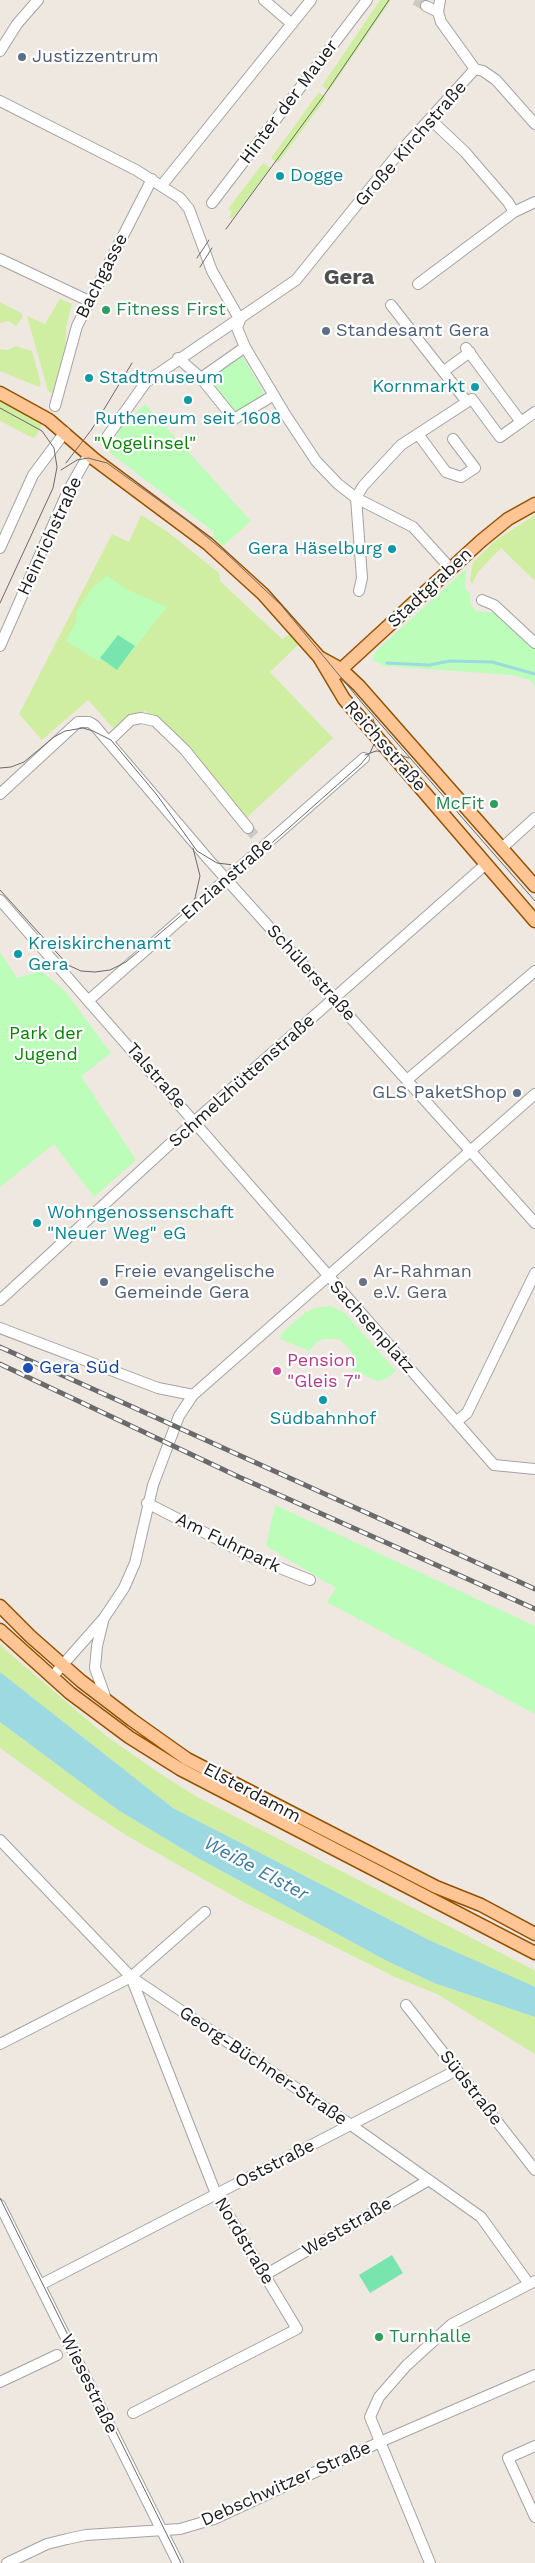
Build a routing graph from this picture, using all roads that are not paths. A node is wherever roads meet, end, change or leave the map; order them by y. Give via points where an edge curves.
1 (38, 0) edge
2 (264, 0) edge
3 (311, 0) edge
4 (367, 0) edge
5 (440, 0) edge
6 (426, 6) tunnel mouth
7 (438, 12) junction
8 (292, 24) junction
9 (0, 51) edge
10 (475, 69) junction
11 (0, 101) edge
12 (430, 119) junction
13 (534, 122) edge
14 (152, 179) junction
15 (162, 185) junction
16 (535, 202) edge
17 (212, 204) dead end
18 (514, 212) junction
19 (0, 259) edge
20 (418, 284) dead end
21 (89, 301) junction
22 (391, 305) dead end
23 (240, 320) junction
24 (245, 348) junction
25 (178, 358) junction
26 (442, 369) junction
27 (201, 378) junction
28 (0, 393) edge
29 (274, 395) junction
30 (467, 402) junction
31 (55, 406) dead end
32 (535, 412) edge
33 (521, 422) junction
34 (65, 432) junction
35 (418, 434) junction
36 (107, 437) dead end
37 (453, 438) dead end
38 (89, 454) junction
39 (356, 498) junction
40 (535, 504) edge
41 (0, 548) edge
42 (451, 569) junction
43 (359, 591) dead end
44 (482, 600) dead end
45 (535, 643) edge
46 (0, 646) edge
47 (319, 657) junction
48 (341, 669) junction
49 (330, 679) junction
50 (109, 741) junction
51 (364, 758) dead end
52 (0, 794) edge
53 (535, 818) edge
54 (248, 828) tunnel mouth
55 (257, 838) tunnel mouth
56 (264, 847) junction
57 (502, 848) junction
58 (486, 864) junction
59 (227, 879) junction
60 (535, 886) edge
61 (0, 900) edge
62 (535, 921) edge
63 (535, 971) edge
64 (334, 999) junction
65 (89, 1000) junction
66 (408, 1080) junction
67 (535, 1094) edge
68 (195, 1121) junction
69 (470, 1150) junction
70 (535, 1223) edge
71 (535, 1273) edge
72 (330, 1275) junction
73 (0, 1300) edge
74 (0, 1328) edge
75 (192, 1395) junction
76 (457, 1421) junction
77 (535, 1469) edge
78 (147, 1503) junction
79 (310, 1580) dead end
80 (0, 1606) edge
81 (104, 1618) junction
82 (0, 1630) edge
83 (62, 1665) junction
84 (52, 1677) junction
85 (106, 1700) junction
86 (0, 1840) edge
87 (205, 1912) dead end
88 (535, 1934) edge
89 (535, 1953) edge
90 (131, 1977) junction
91 (406, 2006) dead end
92 (0, 2044) edge
93 (457, 2070) junction
94 (351, 2125) junction
95 (535, 2170) edge
96 (429, 2180) junction
97 (216, 2194) junction
98 (0, 2205) edge
99 (265, 2275) junction
100 (532, 2282) edge
101 (40, 2285) junction
102 (57, 2355) dead end
103 (535, 2375) edge
104 (0, 2382) edge
105 (133, 2413) dead end
106 (380, 2442) junction
107 (535, 2446) edge
108 (535, 2517) edge
109 (162, 2530) junction
110 (7, 2563) edge
111 (178, 2563) edge
112 (430, 2563) edge

1 - 9 street
2 - 8 street
3 - 8 street
4 - 17 street, Hinter der Mauer
5 - 7 street
6 - 7 street
7 - 10 street via 441,22
8 - 15 street
10 - 12 street, Große Kirchstraße
10 - 13 street via 496,80
11 - 14 street
12 - 18 street via 465,152
12 - 23 street, Große Kirchstraße via 296,280
14 - 15 street
14 - 21 street, Bachgasse
15 - 23 street via 189,209 212,271
16 - 18 street
18 - 20 street
19 - 21 street
21 - 31 street, Bachgasse via 76,326
22 - 26 street
23 - 24 street via 237,328
23 - 25 street, Große Kirchstraße
24 - 27 street
24 - 29 street
25 - 27 street
25 - 36 street, Große Kirchstraße via 146,382
26 - 30 street
26 - 33 street via 468,350
27 - 29 street via 234,419
28 - 34 main road, Reichsstraße
29 - 39 street via 316,461
30 - 33 street via 472,399 500,437
30 - 35 street
32 - 33 street
34 - 38 main road, Reichsstraße
34 - 41 street via 33,475
35 - 37 street via 446,472 461,477 475,468
35 - 39 street via 391,455
38 - 46 street, Heinrichstraße via 68,491
38 - 47 main road, Reichsstraße via 215,550 281,612
39 - 42 street via 413,527
39 - 43 street via 362,578
40 - 42 main road, Stadtgraben via 508,519
42 - 48 main road, Stadtgraben
44 - 45 street via 494,605
47 - 48 main road, Reichsstraße
47 - 49 main road, Reichsstraße
48 - 49 main road, Stadtgraben
48 - 57 main road, Reichsstraße
49 - 58 main road, Reichsstraße
50 - 52 street, Schülerstraße via 89,722 78,722
50 - 54 street via 131,720 154,721 191,758
50 - 59 street, Schülerstraße
51 - 56 street, Enzianstraße
53 - 57 street
55 - 56 street
56 - 59 street, Enzianstraße
57 - 58 main road
57 - 60 main road, Reichsstraße
58 - 62 main road, Reichsstraße
58 - 64 street, Schmelzhüttenstraße
59 - 64 street, Schülerstraße
59 - 65 street, Enzianstraße
61 - 65 street, Talstraße
63 - 66 street
64 - 66 street, Schülerstraße
64 - 68 street, Schmelzhüttenstraße
65 - 68 street, Talstraße
66 - 69 street, Schülerstraße
67 - 69 street
68 - 72 street, Talstraße
68 - 73 street, Schmelzhüttenstraße
69 - 70 street, Schülerstraße
69 - 72 street
71 - 76 street via 467,1413
72 - 75 street, Sachsenplatz
72 - 76 street, Sachsenplatz
74 - 75 street via 158,1388
75 - 78 street via 179,1416
76 - 77 street, Sachsenplatz via 494,1465
78 - 79 street, Am Fuhrpark via 250,1556
78 - 81 street via 135,1563 124,1588
80 - 83 main road, Elsterdamm
81 - 83 street
81 - 85 street via 95,1668
82 - 84 main road, Elsterdamm
83 - 84 street
83 - 85 main road, Elsterdamm
84 - 89 main road, Elsterdamm via 99,1715 180,1769
85 - 88 main road, Elsterdamm via 167,1746 213,1773 436,1888 481,1905
86 - 90 street, Georg-Büchner-Straße
87 - 90 street
90 - 92 street
90 - 94 street, Georg-Büchner-Straße
90 - 97 street, Nordstraße
91 - 93 street, Südstraße
93 - 94 street, Oststraße
93 - 95 street, Südstraße
94 - 96 street, Georg-Büchner-Straße
94 - 97 street, Oststraße
96 - 99 street, Weststraße
96 - 100 street, Georg-Büchner-Straße via 481,2216
97 - 99 street, Nordstraße
97 - 101 street, Oststraße
98 - 101 street, Wiesestraße
99 - 105 street, Nordstraße via 297,2329
100 - 106 street, Debschwitzer Straße via 452,2324 406,2366 379,2397 370,2417
101 - 109 street, Wiesestraße
102 - 104 street
103 - 106 street, Debschwitzer Straße
106 - 109 street, Debschwitzer Straße via 214,2518 180,2529
106 - 112 street
107 - 108 street via 508,2458
109 - 110 street, Debschwitzer Straße via 67,2539 47,2544
109 - 111 street, Wiesestraße

